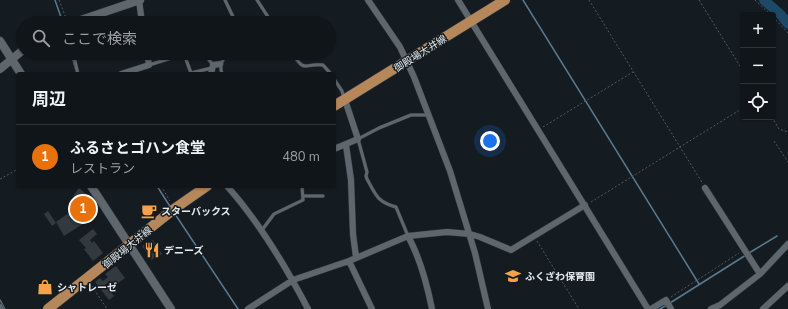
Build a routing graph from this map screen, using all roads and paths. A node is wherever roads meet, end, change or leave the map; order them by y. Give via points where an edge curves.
1 (59, 0) edge
2 (139, 0) edge
3 (225, 0) edge
4 (258, 0) edge
5 (368, 0) edge
6 (458, 0) edge
7 (505, 0) edge
8 (589, 0) edge
9 (699, 0) edge
10 (755, 0) edge
11 (768, 12) edge
12 (65, 16) edge
13 (92, 16) edge
14 (141, 16) edge
15 (233, 16) edge
16 (268, 16) edge
17 (776, 20) edge
18 (471, 21) junction
19 (788, 33) edge
20 (0, 41) edge
21 (16, 55) edge
22 (11, 59) junction
23 (75, 60) edge
24 (148, 60) edge
25 (165, 60) edge
26 (186, 60) edge
27 (223, 60) edge
28 (297, 60) edge
29 (407, 61) junction
30 (220, 64) junction
31 (149, 65) junction
32 (740, 66) edge
33 (0, 69) edge
34 (212, 69) edge
35 (20, 72) edge
36 (78, 72) edge
37 (127, 72) edge
38 (191, 72) edge
39 (196, 72) edge
40 (222, 72) edge
41 (329, 72) edge
42 (633, 72) junction
43 (336, 82) edge
44 (344, 100) junction
45 (336, 105) edge
46 (740, 110) edge
47 (428, 115) junction
48 (774, 120) edge
49 (538, 130) junction
50 (788, 132) edge
51 (358, 139) junction
52 (774, 141) dead end
53 (346, 145) junction
54 (336, 148) edge
55 (680, 148) junction
56 (788, 162) edge
57 (16, 170) edge
58 (0, 179) edge
59 (92, 188) edge
60 (162, 188) edge
61 (201, 188) edge
62 (230, 188) edge
63 (302, 188) edge
64 (705, 188) joint
65 (303, 196) junction
66 (323, 196) dead end
67 (585, 205) junction
68 (172, 210) junction
69 (262, 230) junction
70 (470, 234) junction
71 (408, 236) junction
72 (534, 237) junction
73 (130, 244) junction
74 (788, 244) edge
75 (745, 250) junction
76 (356, 257) junction
77 (349, 261) junction
78 (760, 274) junction
79 (87, 279) junction
80 (293, 280) junction
81 (788, 286) edge
82 (666, 300) junction
83 (720, 307) edge
84 (48, 309) edge
85 (106, 309) edge
86 (171, 309) edge
87 (248, 309) edge
88 (308, 309) edge
89 (372, 309) edge
90 (432, 309) edge
91 (488, 309) edge
92 (579, 309) edge
93 (648, 309) edge
94 (651, 309) edge
95 (671, 309) edge
96 (711, 309) edge
97 (763, 309) edge

1 - 12 path
2 - 13 street
2 - 14 street
3 - 15 lane
4 - 16 lane
5 - 29 street
6 - 18 street
7 - 18 main road, 御殿場大井線
8 - 42 path
9 - 32 path
10 - 11 path
17 - 19 path
18 - 29 main road, 御殿場大井線
18 - 49 street
20 - 22 street
21 - 22 street
22 - 33 street
22 - 35 street
23 - 36 lane
24 - 31 street
25 - 31 lane
26 - 38 lane
27 - 30 lane
28 - 41 lane via 304,67 323,65
29 - 44 main road, 御殿場大井線
29 - 47 street
30 - 34 street
30 - 40 lane
31 - 37 street
34 - 39 lane
42 - 49 path
42 - 55 path
43 - 44 lane
44 - 45 main road, 御殿場大井線
44 - 51 street
46 - 55 path
47 - 51 lane via 411,115
47 - 70 street via 450,171
48 - 50 path via 780,129
49 - 67 street
51 - 53 street
51 - 71 lane via 367,180 378,199 396,207
52 - 56 path
53 - 54 street
53 - 76 street
55 - 64 path
55 - 67 path
57 - 58 path
59 - 73 street
60 - 68 path
61 - 68 main road, 御殿場大井線
62 - 69 street
63 - 65 lane
64 - 75 street
65 - 66 lane
65 - 69 lane via 303,200 274,214
67 - 72 street
67 - 93 street
68 - 73 main road, 御殿場大井線
69 - 80 street
70 - 71 street via 447,232
70 - 72 street via 511,250
70 - 91 street
71 - 76 street
71 - 90 street via 419,261
72 - 92 path
73 - 79 main road, 御殿場大井線
73 - 86 street
74 - 78 street
75 - 78 street
75 - 82 path
76 - 77 street
77 - 80 street
77 - 89 street
78 - 83 street
79 - 84 main road, 御殿場大井線
79 - 85 path
80 - 87 street
80 - 88 street
81 - 97 street
82 - 94 street
82 - 95 street
83 - 96 street

